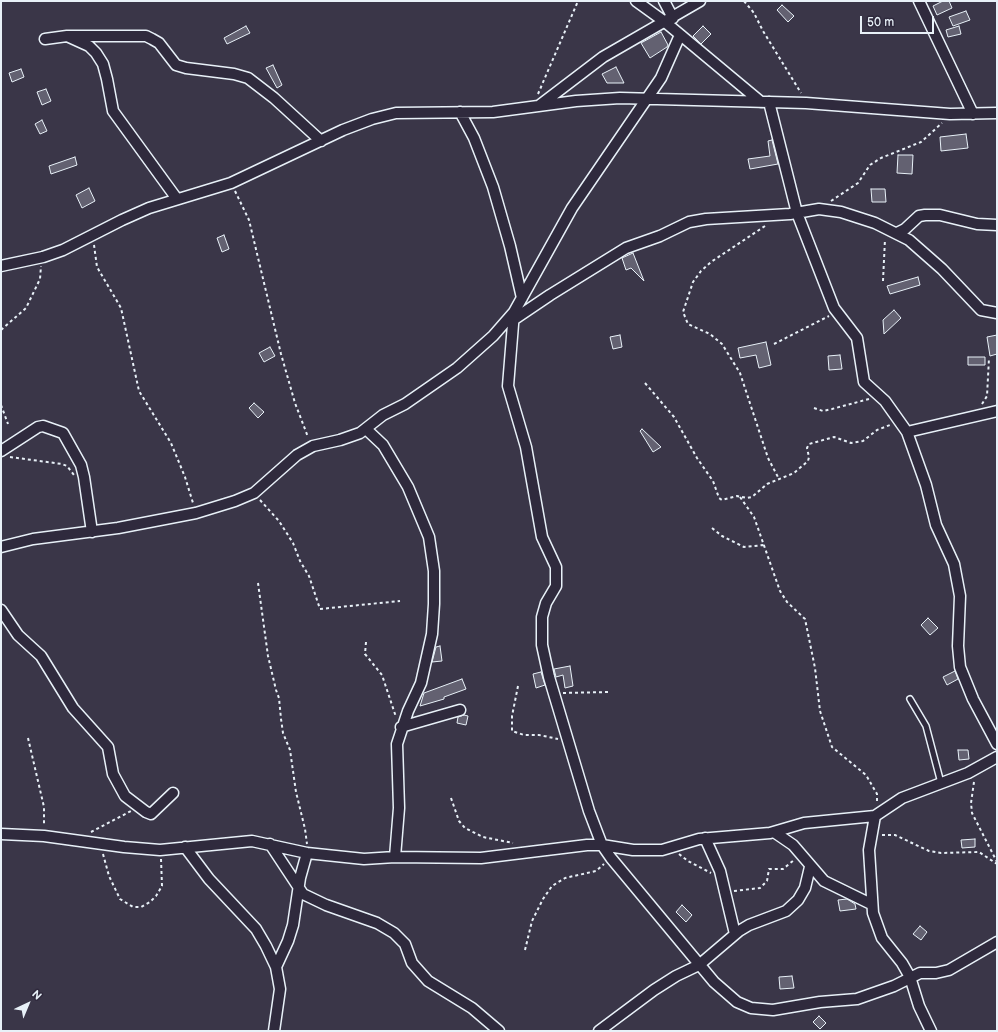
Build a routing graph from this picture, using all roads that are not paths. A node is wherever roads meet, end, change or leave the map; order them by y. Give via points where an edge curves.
1 (636, 1) edge
2 (664, 1) edge
3 (700, 1) edge
4 (919, 1) edge
5 (669, 20) junction
6 (680, 35) junction
7 (68, 36) junction
8 (45, 39) dead end
9 (649, 99) junction
10 (765, 102) junction
11 (534, 107) junction
12 (460, 112) junction
13 (997, 113) edge
14 (973, 114) junction
15 (321, 141) junction
16 (177, 198) junction
17 (797, 213) junction
18 (997, 225) edge
19 (896, 233) junction
20 (1, 266) edge
21 (522, 298) junction
22 (997, 313) edge
23 (513, 316) junction
24 (997, 411) edge
25 (366, 429) junction
26 (907, 432) junction
27 (4, 454) edge
28 (92, 532) junction
29 (1, 547) edge
30 (1, 610) edge
31 (910, 698) dead end
32 (460, 710) dead end
33 (401, 728) junction
34 (997, 744) edge
35 (997, 757) edge
36 (941, 783) junction
37 (173, 793) dead end
38 (875, 816) junction
39 (774, 832) junction
40 (1, 834) edge
41 (705, 838) junction
42 (270, 844) junction
43 (602, 845) junction
44 (185, 847) junction
45 (307, 853) junction
46 (395, 857) junction
47 (810, 867) junction
48 (299, 888) junction
49 (872, 904) junction
50 (735, 934) junction
51 (997, 942) edge
52 (699, 966) junction
53 (276, 967) junction
54 (910, 977) junction
55 (274, 1031) edge
56 (499, 1031) edge
57 (600, 1031) edge
58 (931, 1031) edge

1 - 5 street
2 - 5 street
3 - 5 street
4 - 14 street
5 - 6 street
5 - 11 street via 603,57
6 - 9 street
6 - 10 street
7 - 8 street
7 - 15 street via 152,38 176,64 186,68 248,78
7 - 16 street via 96,53 103,64 113,111
9 - 10 street
9 - 11 street via 602,99
9 - 21 street via 588,183
10 - 14 street
10 - 17 street
11 - 12 street via 493,112
12 - 15 street via 396,113 372,119
12 - 21 street via 474,138 493,187
13 - 14 street
15 - 16 street via 231,183
16 - 20 street via 122,220 63,250
17 - 19 street via 819,209 842,212
17 - 23 street via 689,222 626,248
17 - 26 street via 837,312 857,338 864,384 885,401
18 - 19 street via 977,224 925,214
19 - 22 street via 916,245 981,310
21 - 23 street
23 - 25 street via 457,368 405,404 383,415
23 - 43 street via 509,392 528,454 542,537 556,567 556,586 546,603 541,625 542,645 589,811
24 - 26 street
25 - 28 street via 352,437 318,444 297,456 254,493 196,513
25 - 33 street via 383,445 408,487 430,537 434,570 432,634 421,683
26 - 34 street via 926,485 936,525 956,569 960,596 960,667 973,699
27 - 28 street via 30,430 38,427 43,426 66,436 84,476
28 - 29 street via 33,539
30 - 37 street via 18,635 41,656 73,708 108,747 115,780 125,796 146,812 153,813
31 - 36 lane via 926,726
32 - 33 street
33 - 46 street via 396,752 399,808
35 - 36 street via 977,769
36 - 38 street via 902,798
38 - 39 street via 804,823
38 - 49 street via 869,874
39 - 41 street
39 - 47 street via 790,843
40 - 44 street via 44,836 160,850
41 - 43 street via 662,850 633,850
41 - 50 street via 721,877
42 - 44 street via 252,841
42 - 45 street
42 - 48 street
43 - 46 street via 570,846 481,858
43 - 52 street
44 - 53 street via 209,878 256,929
45 - 46 street via 350,858
45 - 48 street
47 - 49 street via 819,878 829,884
47 - 50 street via 805,888 793,905 778,915 749,925
48 - 53 street via 288,941
48 - 56 street via 320,903 377,923 394,933 405,944 412,963 428,981 472,1008
49 - 54 street via 882,938
50 - 52 street
51 - 54 street via 949,970 920,973
52 - 54 street via 737,1002 751,1008 773,1010 857,999 894,986
52 - 57 street via 660,986
53 - 55 street via 280,989
54 - 58 street via 919,1006

